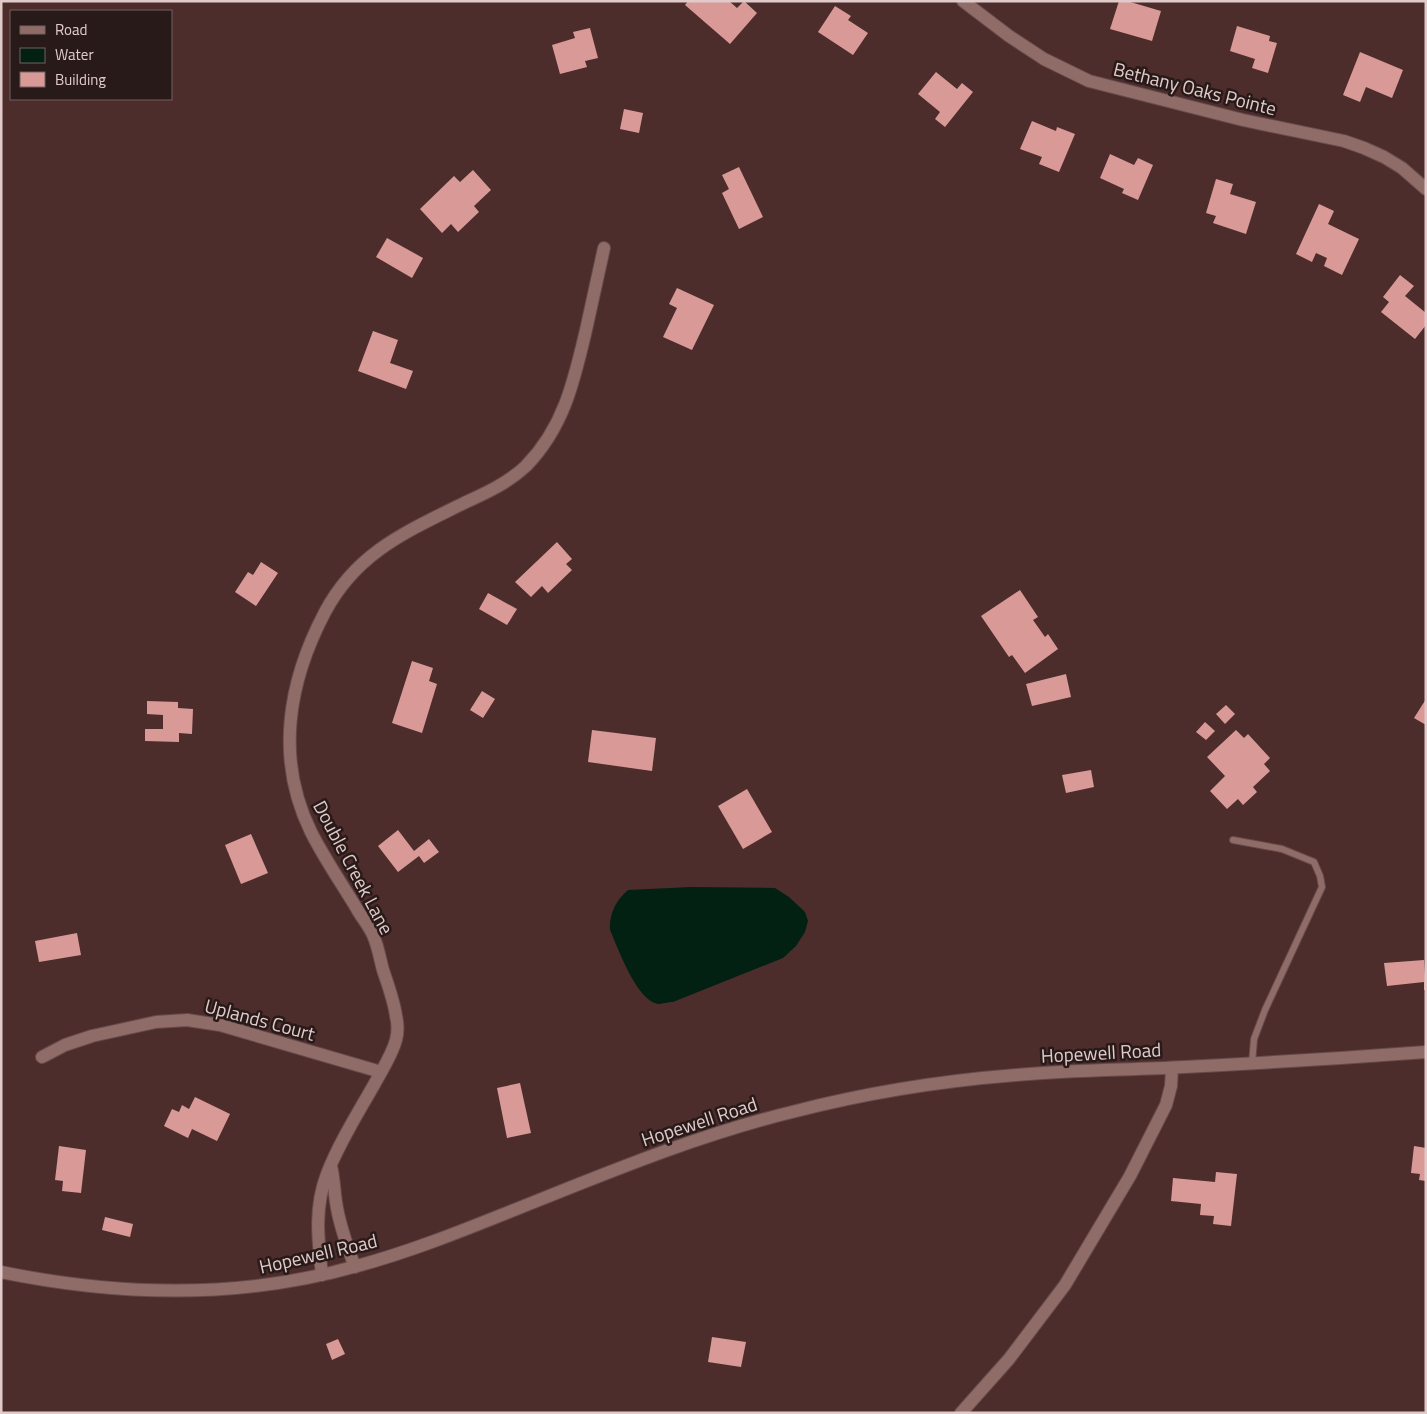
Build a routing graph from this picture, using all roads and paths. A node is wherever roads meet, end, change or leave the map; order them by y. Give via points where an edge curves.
1 (963, 1) edge
2 (1426, 189) edge
3 (604, 248) dead end
4 (1233, 840) dead end
5 (1426, 1052) edge
6 (42, 1057) dead end
7 (1252, 1064) junction
8 (1172, 1068) junction
9 (381, 1072) junction
10 (331, 1166) junction
11 (355, 1267) junction
12 (1, 1272) edge
13 (322, 1275) junction
14 (961, 1413) edge

1 - 2 street, Bethany Oaks Pointe via 1037,54 1089,81 1358,145 1390,160
3 - 9 street, Double Creek Lane via 573,386 560,418 541,448 525,467 503,484 400,534 360,565 325,613 295,690 288,742 297,798 311,832 373,936 396,1013 398,1029 395,1043
4 - 7 lane via 1282,849 1314,862 1322,887 1264,1010 1254,1039
5 - 7 street, Hopewell Road
6 - 9 street, Uplands Court via 92,1036 156,1022 187,1020 220,1025
7 - 8 street, Hopewell Road
8 - 11 street, Hopewell Road via 955,1081 886,1091 791,1112 640,1160 425,1245
8 - 14 street via 1166,1105 1130,1176 1066,1285 1009,1360
9 - 10 street, Double Creek Lane
10 - 11 street via 343,1235
10 - 13 street, Double Creek Lane via 317,1214
11 - 13 street, Hopewell Road
12 - 13 street, Hopewell Road via 43,1281 118,1290 180,1291 255,1286

